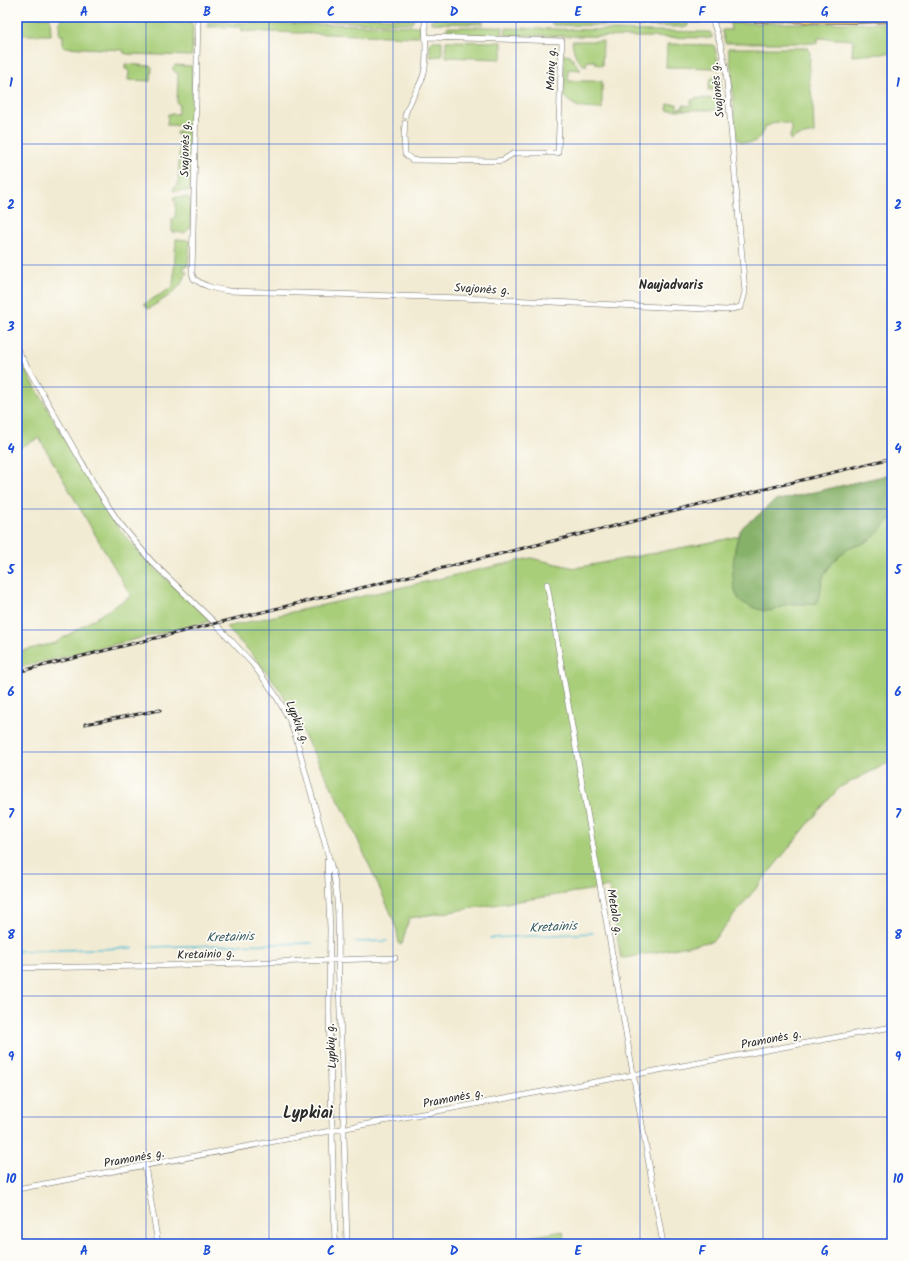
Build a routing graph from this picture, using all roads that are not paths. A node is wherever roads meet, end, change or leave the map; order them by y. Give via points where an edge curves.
1 (198, 17) edge
2 (425, 17) edge
3 (657, 17) edge
4 (712, 18) junction
5 (892, 18) edge
6 (426, 37) junction
7 (405, 116) dead end
8 (405, 123) dead end
9 (17, 349) edge
10 (547, 584) dead end
11 (325, 848) junction
12 (395, 958) dead end
13 (329, 961) junction
14 (338, 961) junction
15 (17, 968) edge
16 (892, 1027) edge
17 (633, 1075) junction
18 (345, 1129) junction
19 (333, 1131) junction
20 (145, 1166) junction
21 (17, 1189) edge
22 (158, 1244) edge
23 (335, 1244) edge
24 (347, 1244) edge
25 (663, 1244) edge

1 - 4 street, Svajonės g. via 192,273 198,282 210,288 229,290 727,310 741,307 745,292 726,71
2 - 6 street
3 - 4 main road
4 - 5 main road
6 - 7 street via 424,73
6 - 8 street, Mainų g. via 562,41 558,153 514,153 496,161 412,160 405,154
9 - 11 street, Lypkių g. via 118,521 151,561 215,623 261,673 284,710 299,749
10 - 17 street, Metalo g.
11 - 13 street, Lypkių g. via 328,874
11 - 14 street, Lypkių g. via 337,894
12 - 14 street, Kretainio g.
13 - 14 street, Kretainio g.
13 - 15 street, Kretainio g.
13 - 19 street, Lypkių g.
14 - 18 street, Lypkių g.
16 - 17 street, Pramonės g.
17 - 18 street, Pramonės g.
17 - 25 street, Metalo g.
18 - 19 street, Pramonės g.
18 - 24 street, Lypkių g.
19 - 20 street, Pramonės g.
19 - 23 street, Lypkių g.
20 - 21 street, Pramonės g.
20 - 22 street

